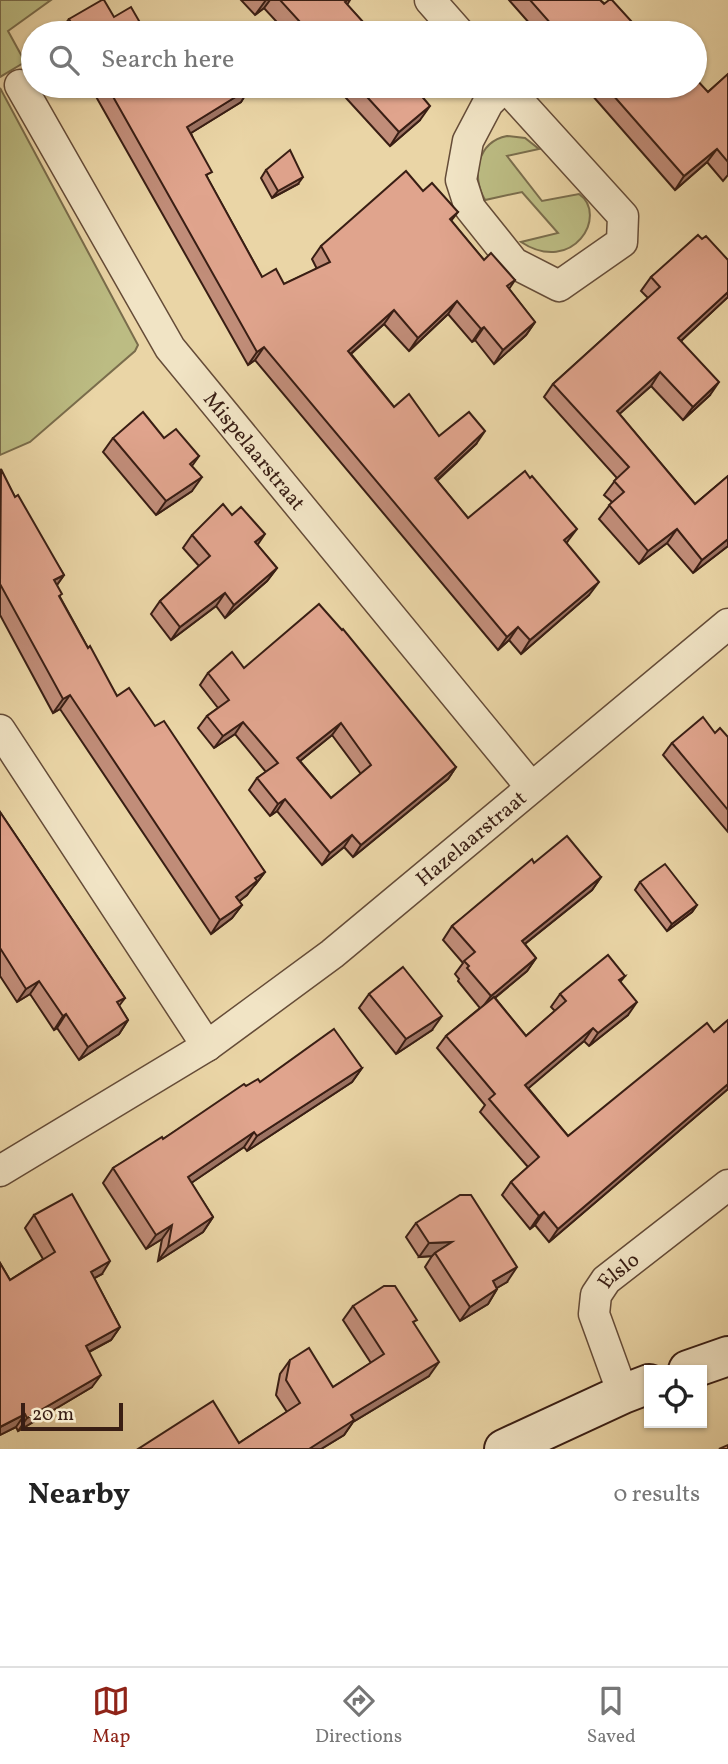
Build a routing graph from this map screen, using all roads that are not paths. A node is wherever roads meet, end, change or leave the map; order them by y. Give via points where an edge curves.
1 (430, 0) edge
2 (448, 21) edge
3 (27, 98) edge
4 (493, 98) edge
5 (516, 98) edge
6 (728, 624) edge
7 (0, 730) edge
8 (531, 787) junction
9 (207, 1046) junction
10 (0, 1171) edge
11 (728, 1185) edge
12 (728, 1356) edge
13 (702, 1365) edge
14 (636, 1389) edge
15 (512, 1447) edge

1 - 2 street
3 - 8 street, Mispelaarstraat via 170,348
4 - 5 street via 468,141 461,180 470,208 514,263 559,286 622,242 623,216
6 - 8 street, Hazelaarstraat
7 - 9 street
8 - 9 street, Hazelaarstraat via 331,954
9 - 10 street, Hazelaarstraat
11 - 14 street, Elslo via 606,1280 596,1295 594,1314
12 - 13 street
14 - 15 street, Elslo

